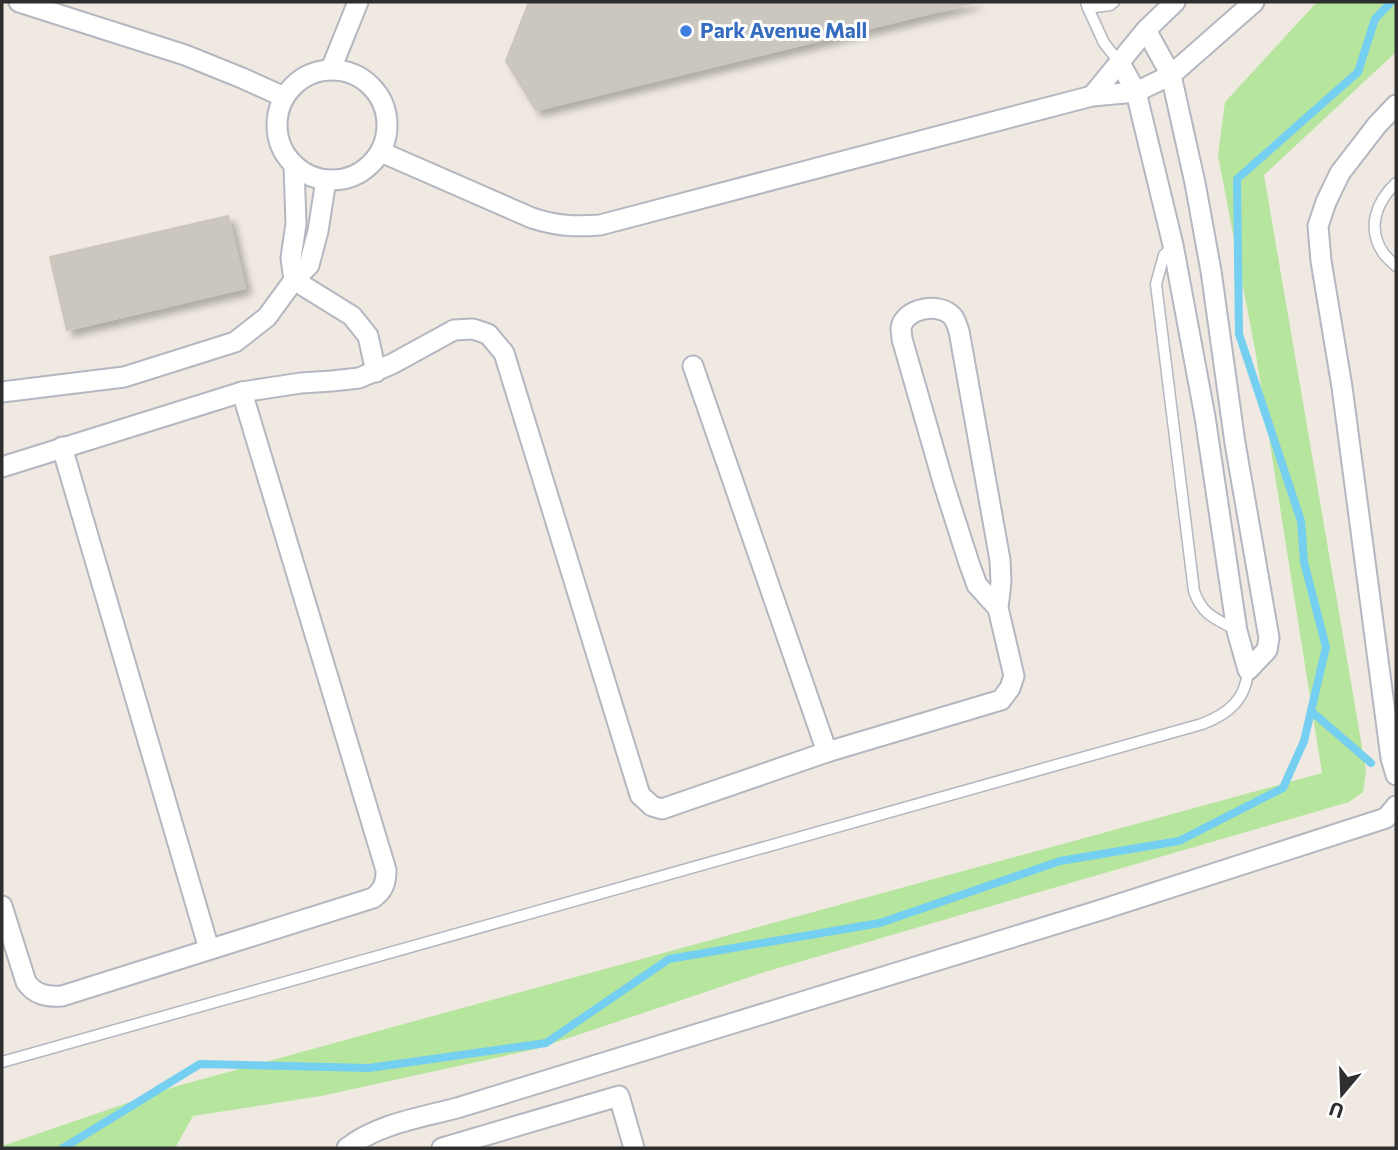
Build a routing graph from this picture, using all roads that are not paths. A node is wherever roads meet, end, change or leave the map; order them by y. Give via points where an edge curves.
1 (19, 2) edge
2 (358, 2) edge
3 (1114, 2) edge
4 (1175, 2) edge
5 (1254, 2) edge
6 (1087, 5) edge
7 (1146, 30) junction
8 (1120, 63) junction
9 (331, 69) junction
10 (1171, 75) junction
11 (1136, 92) junction
12 (1092, 96) junction
13 (284, 97) junction
14 (1396, 105) edge
15 (380, 152) junction
16 (294, 165) junction
17 (326, 180) junction
18 (1396, 183) edge
19 (1173, 246) junction
20 (1396, 266) edge
21 (294, 279) junction
22 (693, 366) dead end
23 (376, 372) junction
24 (2, 392) edge
25 (242, 392) junction
26 (1231, 409) junction
27 (1205, 417) junction
28 (62, 447) junction
29 (2, 467) edge
30 (998, 608) junction
31 (1237, 631) junction
32 (1248, 670) junction
33 (827, 752) junction
34 (1396, 775) edge
35 (1396, 806) edge
36 (2, 906) edge
37 (209, 949) junction
38 (2, 1062) edge
39 (376, 1140) edge
40 (347, 1148) edge
41 (442, 1148) edge
42 (634, 1148) edge

1 - 13 street via 185,55
2 - 9 street
3 - 6 lane
4 - 7 street
5 - 10 street
6 - 8 lane via 1104,43
7 - 8 street
7 - 10 street
8 - 11 street
8 - 12 street
9 - 13 street via 296,82
9 - 15 street via 350,72 379,96 387,133
10 - 11 street
10 - 26 street via 1211,271
11 - 12 street
11 - 19 street
12 - 15 street via 600,225 575,227 533,218
13 - 16 street via 276,133
14 - 34 street via 1340,173 1318,226
15 - 17 street via 358,174
16 - 17 street via 309,176
16 - 21 street
17 - 21 street via 309,265
18 - 20 lane via 1380,202 1375,219 1376,237
19 - 27 street
19 - 31 lane via 1164,255 1156,284 1194,591 1203,610
21 - 23 street via 352,316 368,336
21 - 24 street via 267,317 235,342 124,377
22 - 33 street
23 - 25 street
23 - 33 street via 454,330 488,334 504,353 640,795 646,802 662,809
25 - 28 street
25 - 37 street via 386,880 373,898
26 - 27 street
26 - 32 street via 1269,638 1267,650
27 - 31 street
28 - 29 street
28 - 37 street
30 - 30 street via 1000,560 959,331 952,315 944,310 910,313 901,329 902,339 944,485 977,585
30 - 33 street via 1014,676 1001,701
31 - 32 street
32 - 38 lane via 1231,710 1202,724
35 - 39 street via 1386,818 1104,909 403,1122
36 - 37 street via 26,982 31,990 49,996 62,996
39 - 40 street via 357,1140
41 - 42 street via 618,1096

